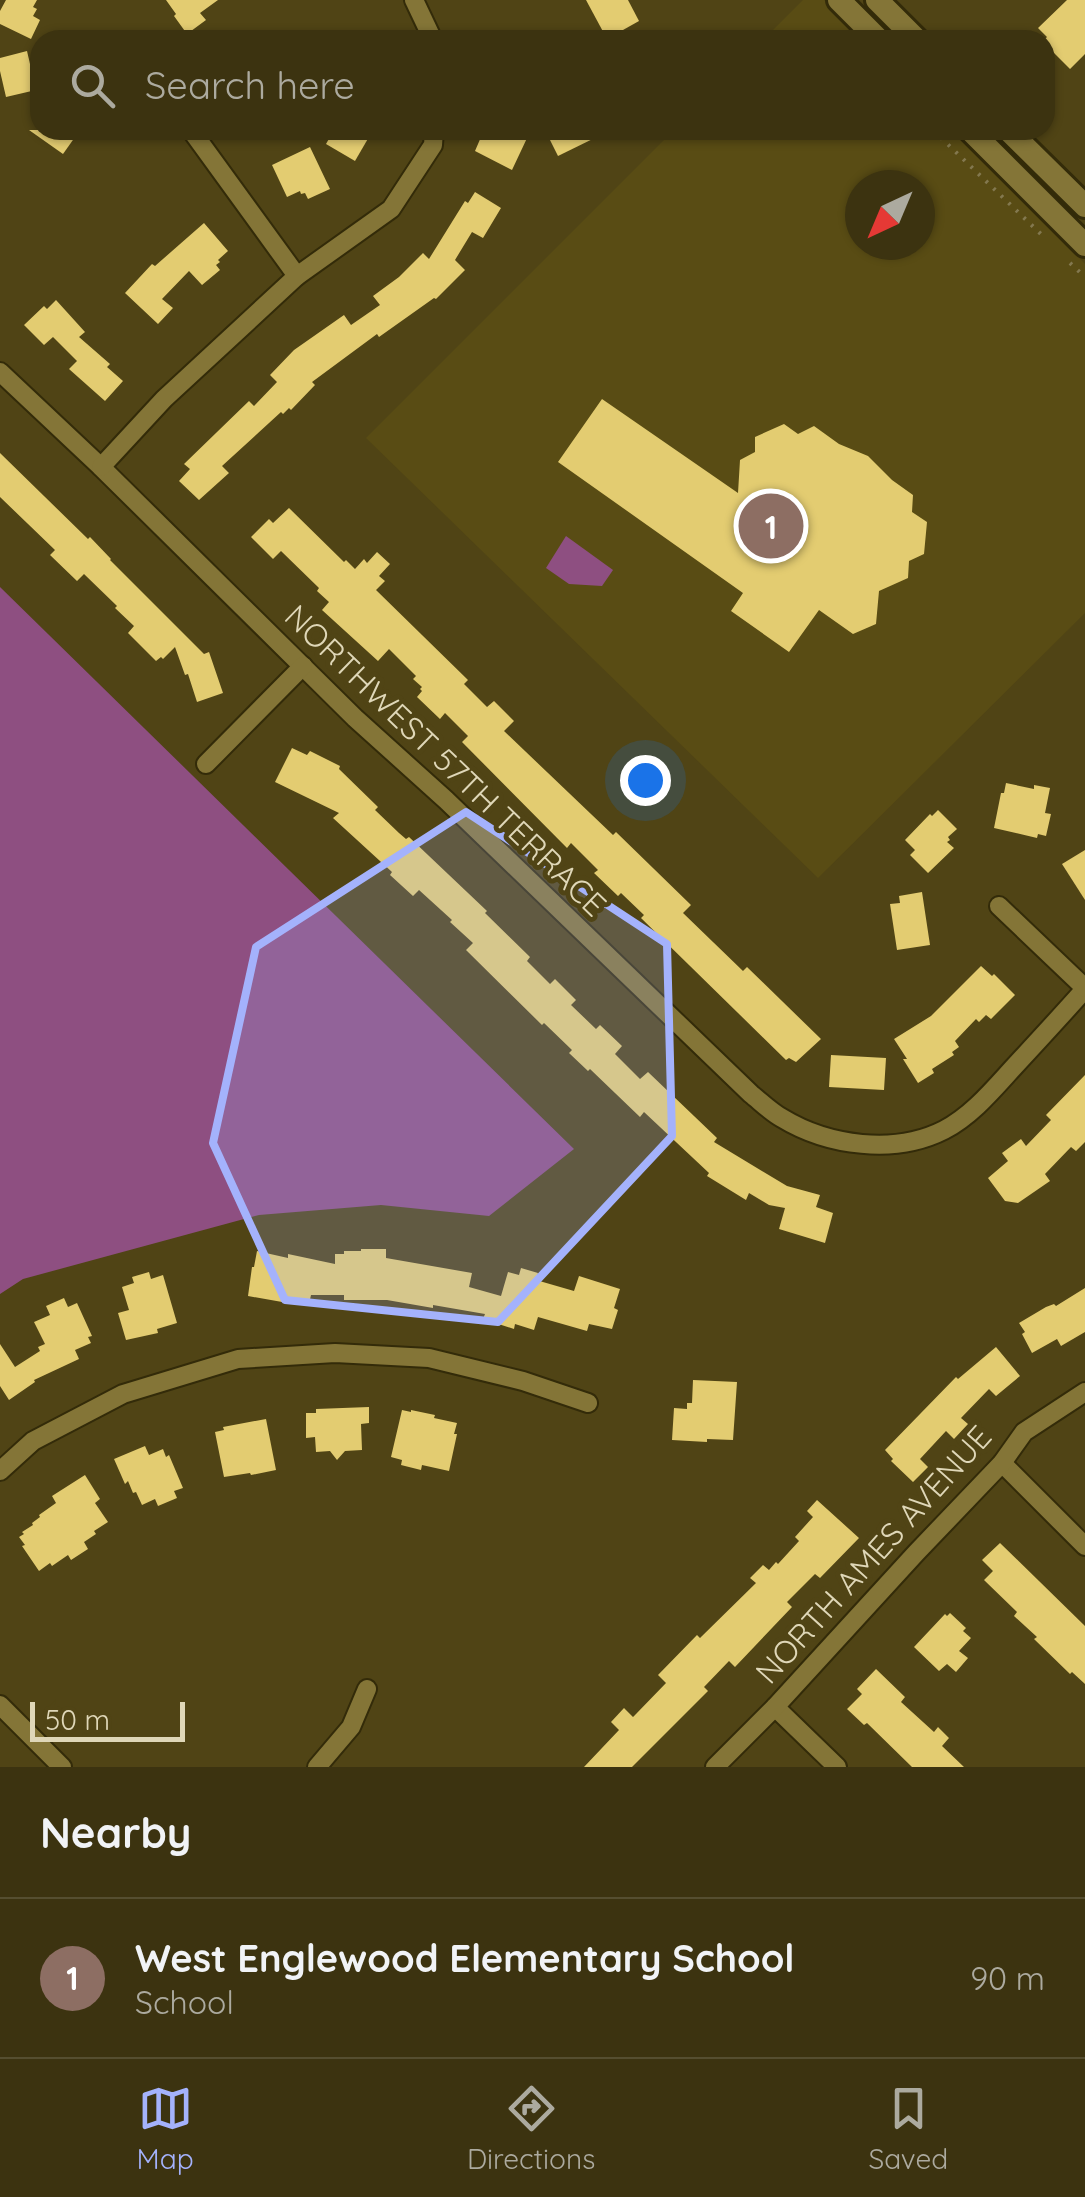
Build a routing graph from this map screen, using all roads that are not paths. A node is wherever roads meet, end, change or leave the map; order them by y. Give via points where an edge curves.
1 (414, 0) edge
2 (839, 0) edge
3 (876, 0) edge
4 (429, 30) edge
5 (869, 30) edge
6 (907, 30) edge
7 (198, 140) edge
8 (433, 140) edge
9 (979, 140) edge
10 (1018, 140) edge
11 (1085, 206) edge
12 (1078, 254) edge
13 (297, 276) junction
14 (0, 372) edge
15 (102, 467) junction
16 (303, 666) junction
17 (206, 764) dead end
18 (999, 906) dead end
19 (1085, 989) edge
20 (1085, 1392) edge
21 (588, 1404) dead end
22 (1002, 1463) junction
23 (0, 1471) edge
24 (1085, 1546) edge
25 (367, 1689) dead end
26 (0, 1705) edge
27 (774, 1707) junction
28 (62, 1767) edge
29 (317, 1767) edge
30 (714, 1767) edge
31 (837, 1767) edge

1 - 4 street
2 - 5 main road
3 - 6 main road
7 - 13 street
8 - 13 street via 391,209
9 - 12 main road
10 - 11 main road
13 - 15 street via 164,399
14 - 15 street, NORTHWEST 57TH TERRACE
15 - 16 street, NORTHWEST 57TH TERRACE
16 - 17 street
16 - 19 street, NORTHWEST 57TH TERRACE via 752,1094 809,1132 877,1144 944,1130 975,1108
18 - 19 street
20 - 22 street, NORTH AMES AVENUE via 1024,1432
21 - 23 street via 429,1358 336,1353 238,1359 123,1394 32,1441
22 - 24 street
22 - 27 street, NORTH AMES AVENUE
25 - 29 street via 351,1727
26 - 28 street
27 - 30 street, NORTH AMES AVENUE
27 - 31 street

